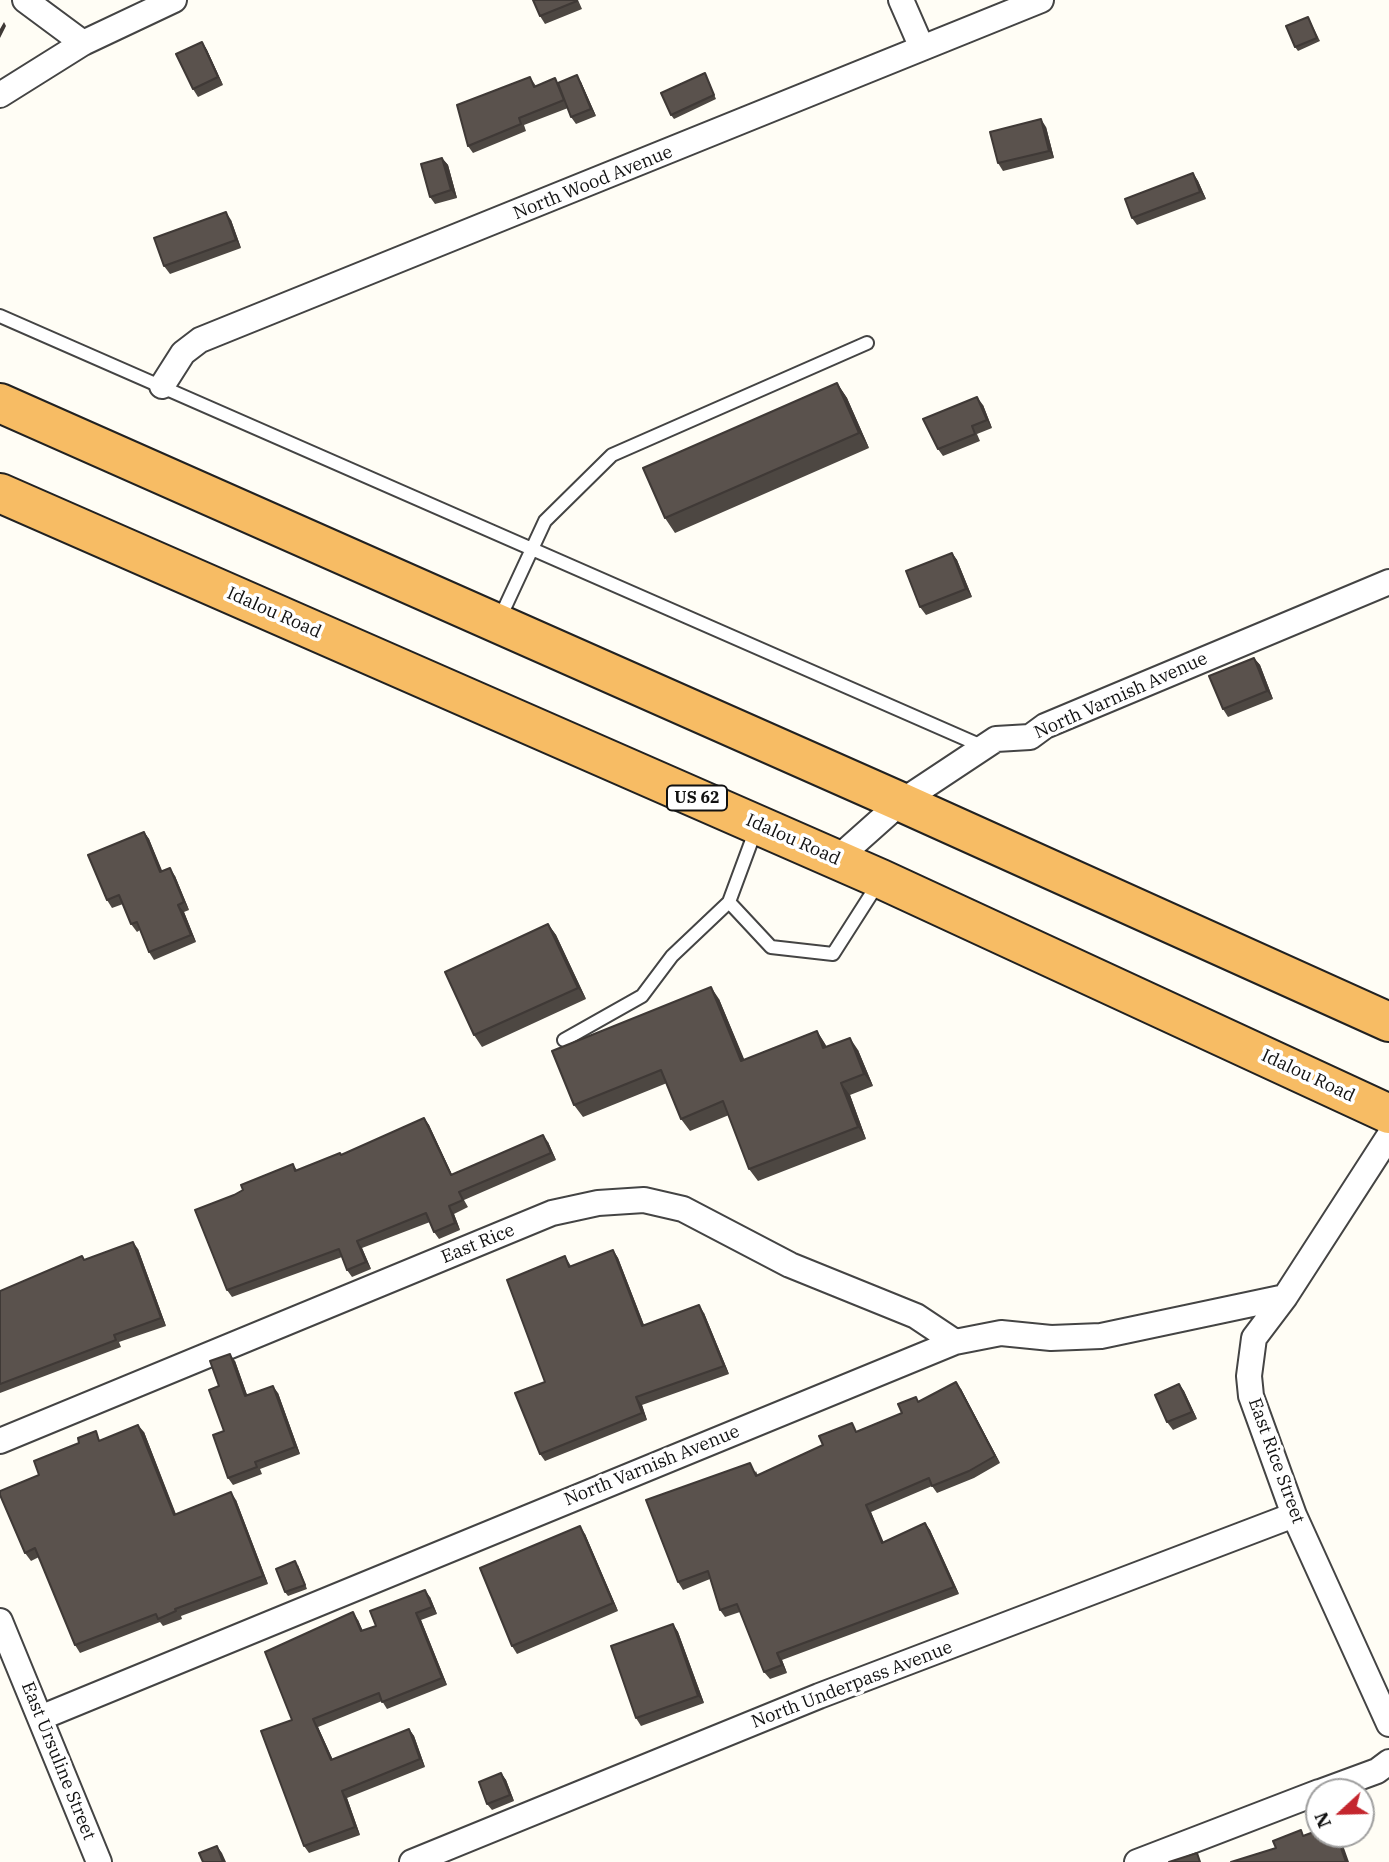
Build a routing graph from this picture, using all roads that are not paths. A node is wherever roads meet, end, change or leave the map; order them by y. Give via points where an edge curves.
1 (25, 0) edge
2 (174, 0) edge
3 (901, 0) edge
4 (1041, 0) edge
5 (83, 43) junction
6 (922, 48) junction
7 (0, 95) edge
8 (0, 316) edge
9 (867, 343) dead end
10 (162, 386) junction
11 (0, 403) edge
12 (0, 493) edge
13 (532, 549) junction
14 (1389, 582) edge
15 (497, 623) junction
16 (984, 747) junction
17 (901, 802) junction
18 (758, 824) junction
19 (837, 859) junction
20 (881, 879) junction
21 (729, 902) junction
22 (1389, 1022) edge
23 (564, 1040) dead end
24 (1389, 1114) edge
25 (1389, 1136) edge
26 (1285, 1297) junction
27 (955, 1342) junction
28 (0, 1441) edge
29 (1294, 1515) junction
30 (0, 1621) edge
31 (40, 1718) junction
32 (1389, 1724) edge
33 (1389, 1762) edge
34 (1358, 1778) edge
35 (1305, 1797) edge
36 (99, 1862) edge
37 (412, 1862) edge
38 (1137, 1862) edge

1 - 5 street
2 - 5 street
3 - 6 street
4 - 6 street, North Wood Avenue
5 - 7 street
6 - 10 street, North Wood Avenue via 200,340 183,353
8 - 10 lane
9 - 13 lane via 612,455 545,521
10 - 13 lane
11 - 15 highway
12 - 18 highway, Idalou Road / US 62
13 - 15 lane
13 - 16 lane
14 - 16 street, North Varnish Avenue via 1045,726 1030,737 996,739
15 - 17 highway
16 - 17 street, North Varnish Avenue
17 - 19 street, North Varnish Avenue
17 - 22 highway
18 - 19 highway, Idalou Road / US 62
18 - 21 lane
19 - 20 highway, Idalou Road / US 62
20 - 21 lane via 833,954 771,947
20 - 24 highway, Idalou Road / US 62
21 - 23 lane via 673,956 642,996
25 - 26 street, East Rice Street
26 - 27 street, North Varnish Avenue via 1101,1336 1001,1333
26 - 29 street, East Rice Street via 1254,1338 1249,1376 1251,1396
27 - 28 street, East Rice via 916,1316 790,1265 683,1209 644,1200 598,1203 552,1213
27 - 31 street, North Varnish Avenue
29 - 32 street, East Rice Street
29 - 37 street, North Underpass Avenue via 819,1696
30 - 31 street, East Ursuline Street
31 - 36 street, East Ursuline Street
33 - 34 street
35 - 38 street

